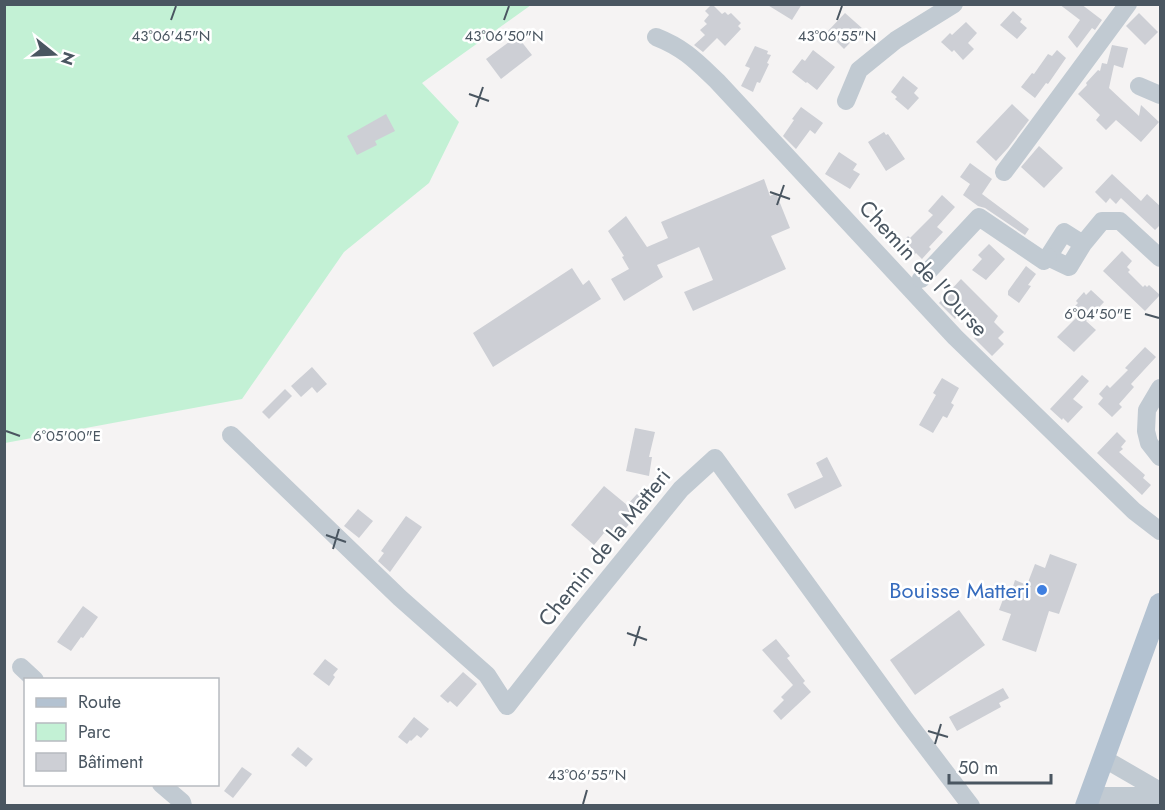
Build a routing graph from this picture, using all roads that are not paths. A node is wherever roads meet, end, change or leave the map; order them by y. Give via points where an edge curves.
1 (954, 4) edge
2 (1128, 4) edge
3 (656, 37) dead end
4 (1139, 86) dead end
5 (1161, 95) edge
6 (846, 101) dead end
7 (1004, 172) dead end
8 (1161, 258) edge
9 (921, 279) dead end
10 (1161, 388) edge
11 (231, 435) dead end
12 (1161, 457) edge
13 (1161, 531) edge
14 (1161, 604) edge
15 (21, 667) dead end
16 (33, 678) edge
17 (1103, 758) junction
18 (163, 786) edge
19 (1161, 791) edge
20 (1161, 796) edge
21 (1088, 801) edge
22 (183, 806) edge
23 (971, 806) edge

1 - 6 street via 896,40 859,70
2 - 7 street
3 - 13 street, Chemin de l'Ourse via 673,44 717,81 955,337 1134,511
4 - 5 street
8 - 9 street via 1120,221 1101,220 1069,267 1048,257 1044,261 979,217
10 - 12 street via 1147,410 1146,431 1149,443
11 - 23 street, Chemin de la Matteri via 400,598 488,675 507,706 681,489 715,458
14 - 17 main road
15 - 16 street
17 - 19 street
17 - 21 main road
18 - 22 street
20 - 21 street

